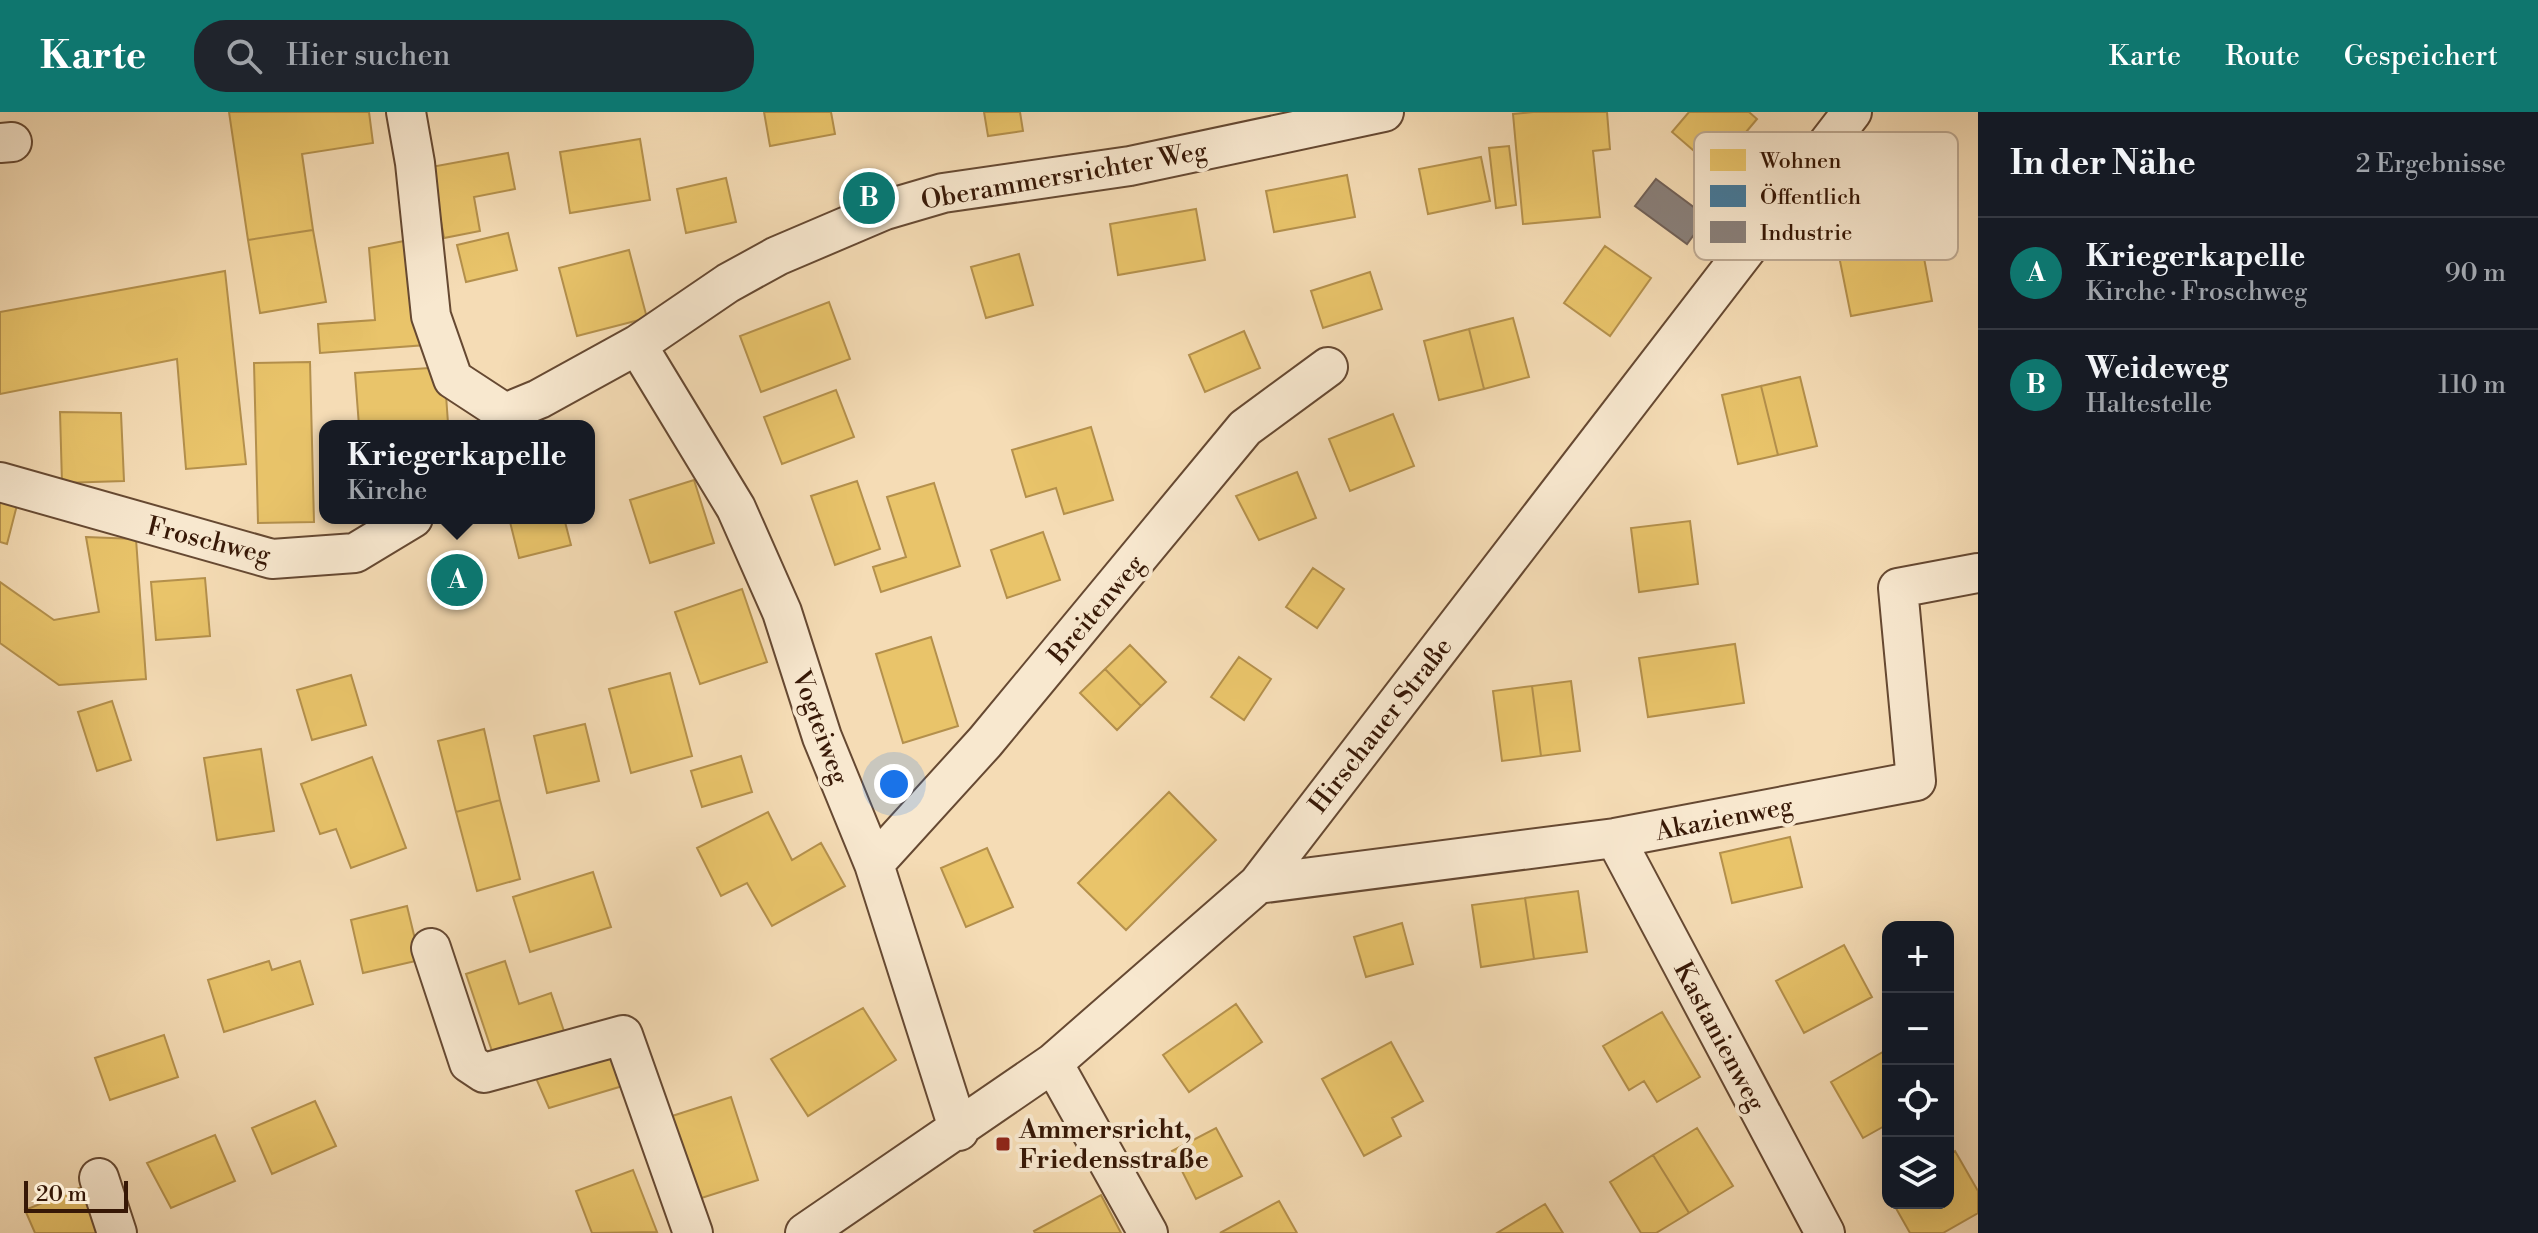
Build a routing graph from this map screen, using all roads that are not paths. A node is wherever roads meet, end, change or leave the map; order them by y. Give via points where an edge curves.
1 (406, 112) edge
2 (1384, 112) edge
3 (1852, 112) edge
4 (1837, 132) edge
5 (1738, 260) edge
6 (637, 345) junction
7 (1328, 367) dead end
8 (502, 420) edge
9 (0, 482) edge
10 (403, 524) edge
11 (1978, 573) edge
12 (1615, 838) junction
13 (874, 864) junction
14 (1258, 884) junction
15 (431, 948) dead end
16 (1053, 1063) junction
17 (959, 1131) junction
18 (99, 1178) dead end
19 (1813, 1229) edge
20 (117, 1233) edge
21 (693, 1233) edge
22 (805, 1233) edge
23 (1148, 1233) edge

1 - 8 street via 431,316 453,379
2 - 6 street, Oberammersrichter Weg via 1130,166 943,193 885,210 777,256
3 - 4 street, Hirschauer Straße
5 - 14 street, Hirschauer Straße
6 - 8 street, Oberammersrichter Weg
6 - 13 street, Vogteiweg via 736,508 782,612 822,737
7 - 13 street, Breitenweg via 1245,428 985,742
9 - 10 street, Froschweg via 272,559 355,553
11 - 12 street, Akazienweg via 1898,588 1916,781
12 - 14 street, Akazienweg
12 - 19 street, Kastanienweg
13 - 17 street, Vogteiweg
14 - 16 street, Hirschauer Straße
15 - 21 street via 469,1063 484,1073 623,1035
16 - 17 street, Hirschauer Straße
16 - 23 street
17 - 22 street, Hirschauer Straße
18 - 20 street

